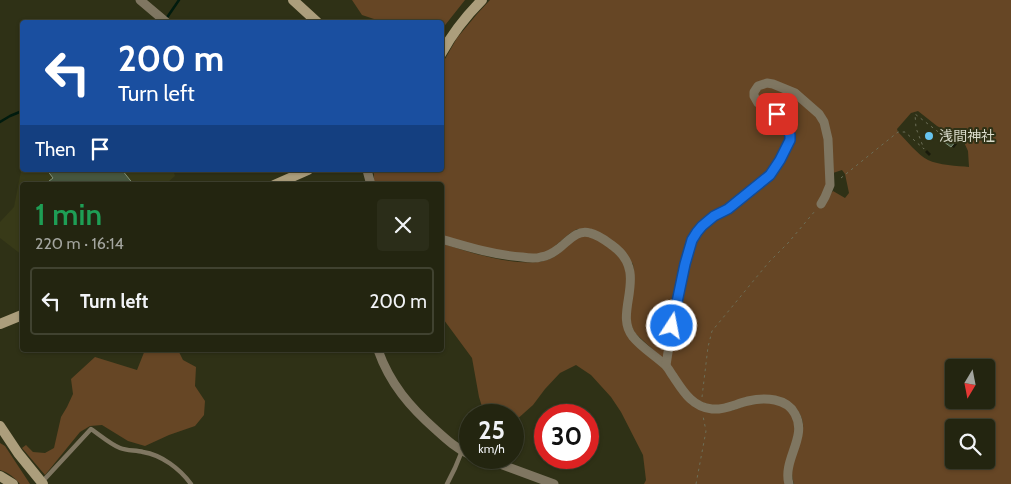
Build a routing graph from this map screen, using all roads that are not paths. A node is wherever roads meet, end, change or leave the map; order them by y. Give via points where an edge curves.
1 (140, 0) edge
2 (293, 0) edge
3 (482, 0) edge
4 (164, 20) edge
5 (315, 20) edge
6 (444, 46) edge
7 (303, 172) edge
8 (281, 182) edge
9 (821, 204) road end
10 (444, 240) edge
11 (20, 316) edge
12 (0, 324) edge
13 (379, 352) edge
14 (666, 365) junction
15 (0, 426) edge
16 (459, 449) edge
17 (459, 464) edge
18 (514, 469) edge
19 (0, 476) edge
20 (43, 483) edge
21 (13, 484) edge
22 (191, 484) edge
23 (447, 484) edge
24 (554, 484) edge
25 (789, 484) edge

1 - 4 street
2 - 5 main road
3 - 6 main road
7 - 8 main road
9 - 14 street via 830,185 824,122 795,93 773,84 758,86 754,92 755,100 777,114 788,129 790,140 770,175 728,209 714,216 692,240 675,308
10 - 14 street via 491,254 538,258 550,254 579,233 588,232 601,237 616,248 629,266 631,282 626,314 632,336
11 - 12 main road
13 - 16 street via 385,369 411,406
14 - 25 street via 692,402 701,406 719,409 771,399 792,408 798,434 789,465
15 - 20 main road
17 - 23 lane
18 - 24 street
19 - 21 main road
20 - 22 lane via 91,429 121,448 160,457

